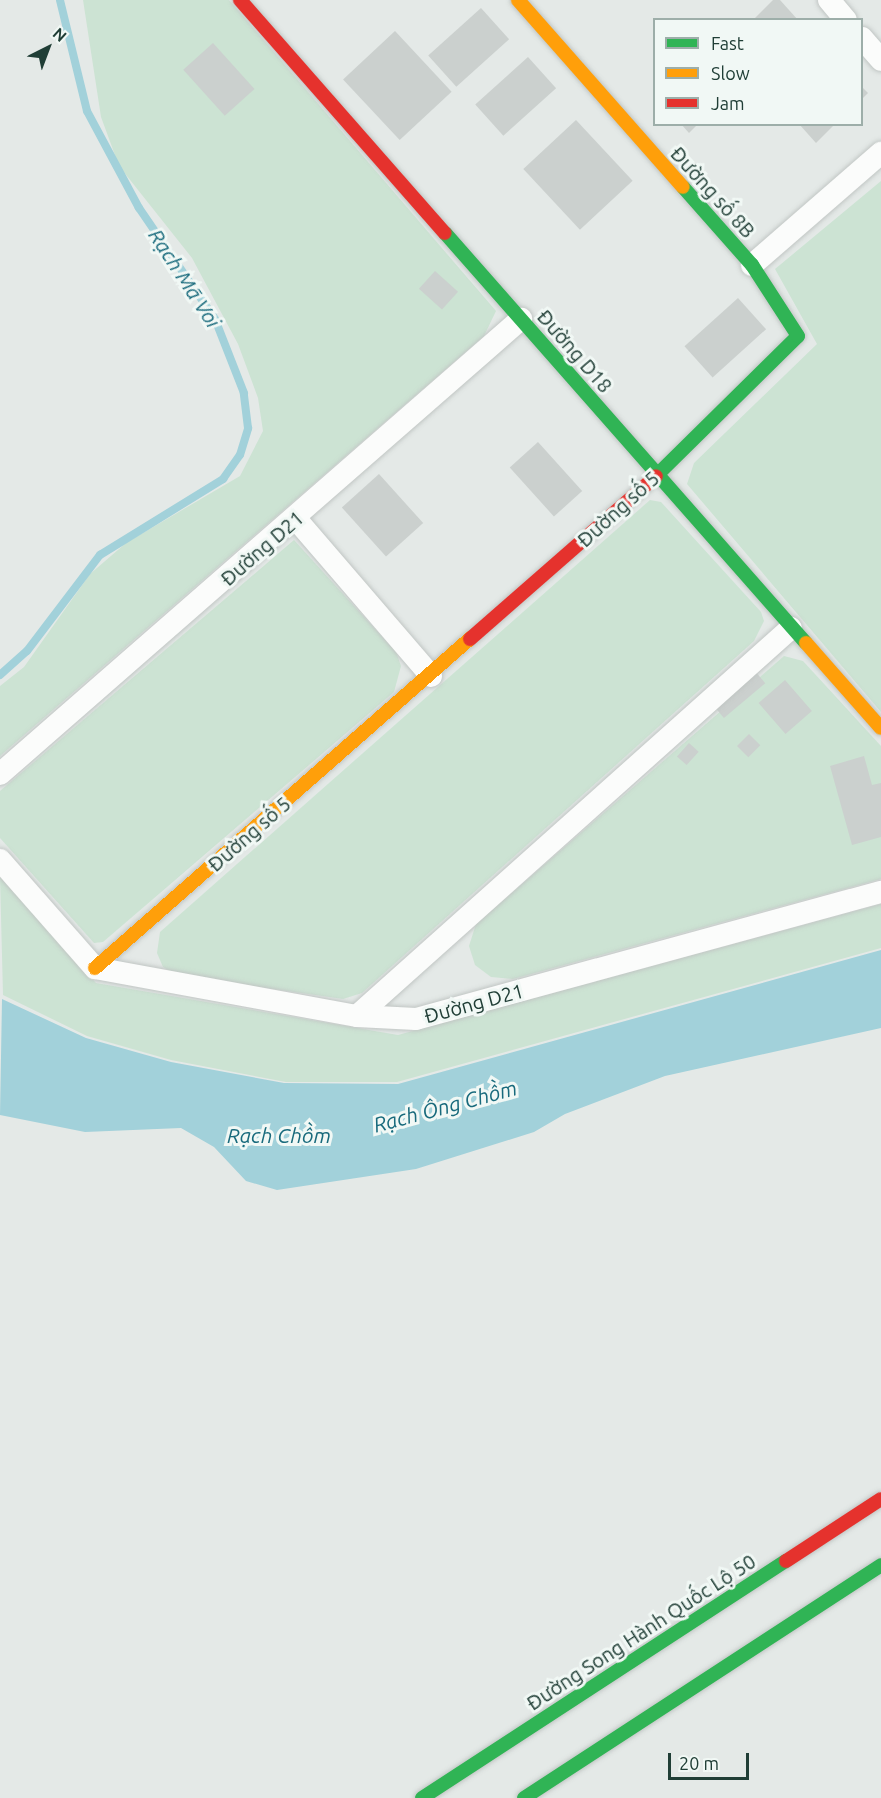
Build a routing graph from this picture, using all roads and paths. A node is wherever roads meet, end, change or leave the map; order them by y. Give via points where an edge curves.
1 (240, 0) edge
2 (518, 0) edge
3 (829, 0) edge
4 (844, 18) edge
5 (863, 40) edge
6 (881, 60) edge
7 (881, 153) edge
8 (752, 265) junction
9 (521, 319) junction
10 (798, 336) joint
11 (657, 475) junction
12 (296, 519) junction
13 (791, 628) junction
14 (431, 676) junction
15 (881, 728) edge
16 (0, 774) edge
17 (0, 860) edge
18 (881, 892) edge
19 (95, 968) junction
20 (357, 1016) junction
21 (881, 1499) edge
22 (881, 1565) edge
23 (423, 1798) edge
24 (524, 1798) edge

1 - 9 street, Đường D18
2 - 8 street, Đường số 8B
3 - 4 street
5 - 6 street
7 - 8 street
8 - 10 street, Đường số 8B
9 - 11 street, Đường D18
9 - 12 street, Đường D21
10 - 11 street, Đường số 5 via 792,347
11 - 13 street, Đường D18
11 - 14 street, Đường số 5
12 - 14 street
12 - 16 street, Đường D21
13 - 15 street, Đường D18
13 - 20 street
14 - 19 street, Đường số 5
17 - 19 street
18 - 20 street, Đường D21 via 416,1019
19 - 20 street, Đường D21
21 - 23 street, Đường Song Hành Quốc Lộ 50
22 - 24 street

